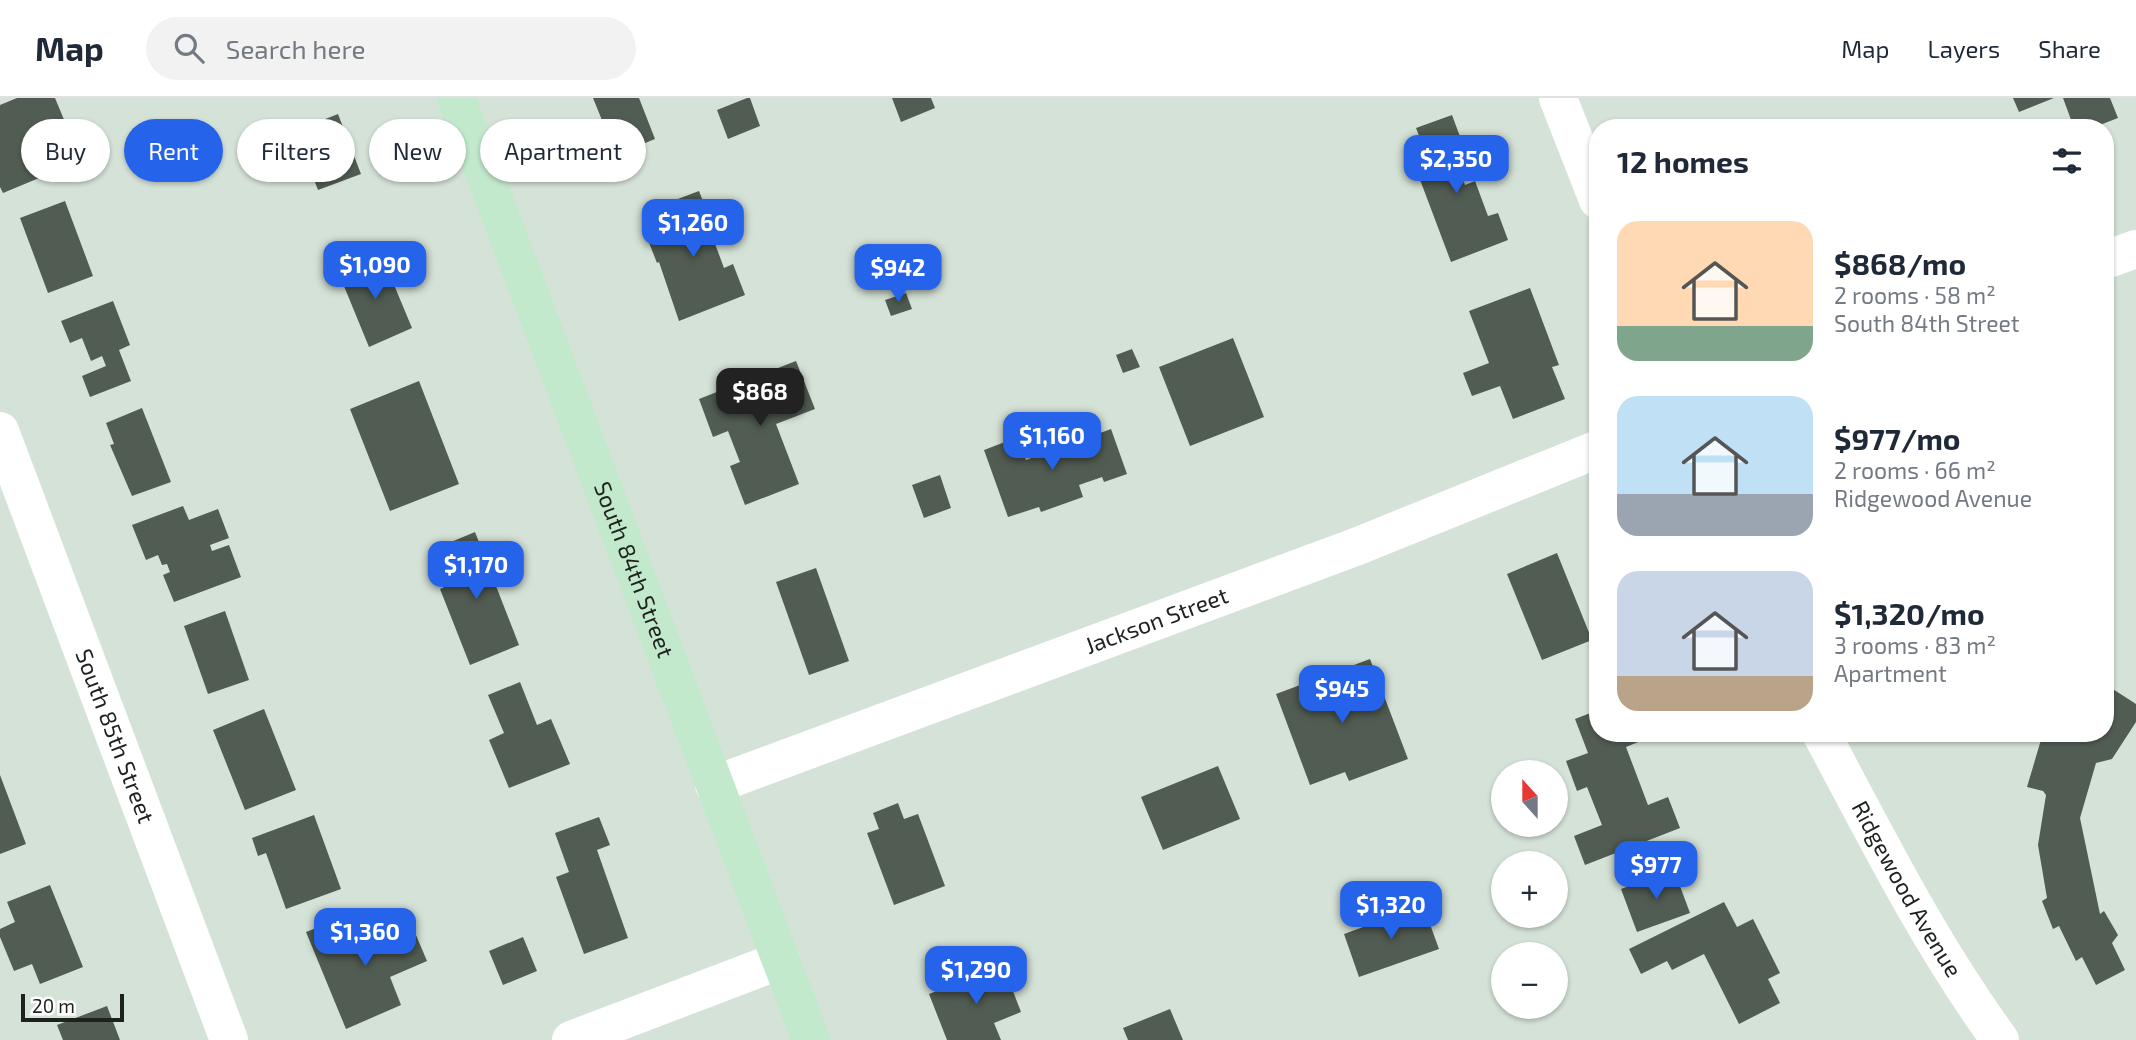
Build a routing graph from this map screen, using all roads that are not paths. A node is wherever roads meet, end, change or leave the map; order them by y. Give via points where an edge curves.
1 (456, 98) edge
2 (1558, 98) edge
3 (1589, 177) edge
4 (2136, 249) edge
5 (2114, 257) edge
6 (0, 431) edge
7 (1589, 453) edge
8 (1826, 742) edge
9 (714, 785) junction
10 (780, 960) junction
11 (229, 1040) edge
12 (571, 1040) edge
13 (811, 1040) edge
14 (2000, 1040) edge

1 - 9 main road, South 84th Street
2 - 3 street
4 - 5 street
6 - 11 street, South 85th Street
7 - 9 street, Jackson Street via 1357,546
8 - 14 street, Ridgewood Avenue via 1908,896
9 - 10 main road, South 84th Street
10 - 12 street
10 - 13 main road, South 84th Street

